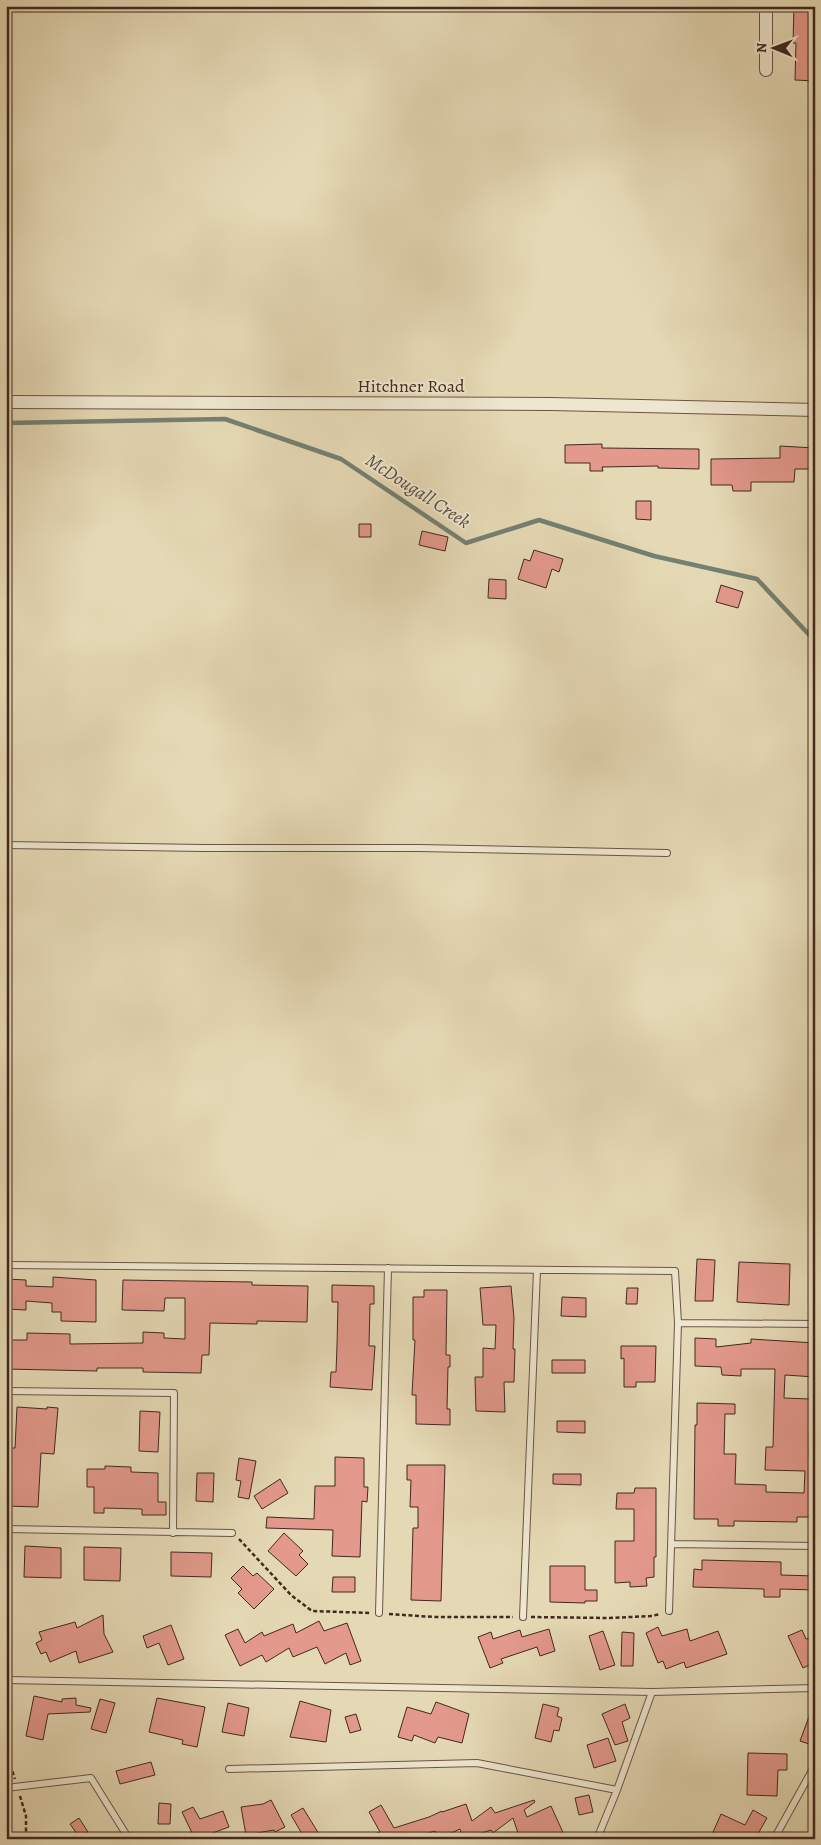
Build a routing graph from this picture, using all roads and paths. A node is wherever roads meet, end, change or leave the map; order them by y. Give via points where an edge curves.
1 (766, 6) edge
2 (766, 70) dead end
3 (6, 402) edge
4 (815, 410) edge
5 (6, 845) edge
6 (667, 853) dead end
7 (6, 1265) edge
8 (388, 1268) junction
9 (537, 1270) junction
10 (678, 1323) junction
11 (815, 1324) edge
12 (6, 1390) edge
13 (6, 1529) edge
14 (173, 1533) junction
15 (232, 1533) joint
16 (671, 1544) junction
17 (815, 1546) edge
18 (669, 1611) joint
19 (379, 1613) junction
20 (523, 1617) junction
21 (6, 1680) edge
22 (815, 1688) edge
23 (652, 1692) junction
24 (815, 1765) edge
25 (229, 1769) dead end
26 (6, 1788) edge
27 (617, 1790) junction
28 (129, 1839) edge
29 (597, 1839) edge
30 (774, 1839) edge

1 - 2 street
3 - 4 street, Hitchner Road via 541,404
5 - 6 lane
7 - 8 lane
8 - 9 lane
8 - 19 lane
9 - 10 lane via 675,1271
9 - 20 lane
10 - 11 lane
10 - 16 lane
12 - 14 lane via 174,1393
13 - 14 lane
14 - 15 lane
15 - 19 path via 291,1595 312,1611
16 - 17 lane
16 - 18 lane
18 - 20 path via 652,1616 609,1618
19 - 20 path
21 - 23 lane
22 - 23 lane
23 - 27 lane
24 - 30 lane
25 - 27 lane via 477,1763
26 - 28 lane via 90,1778
27 - 29 lane

